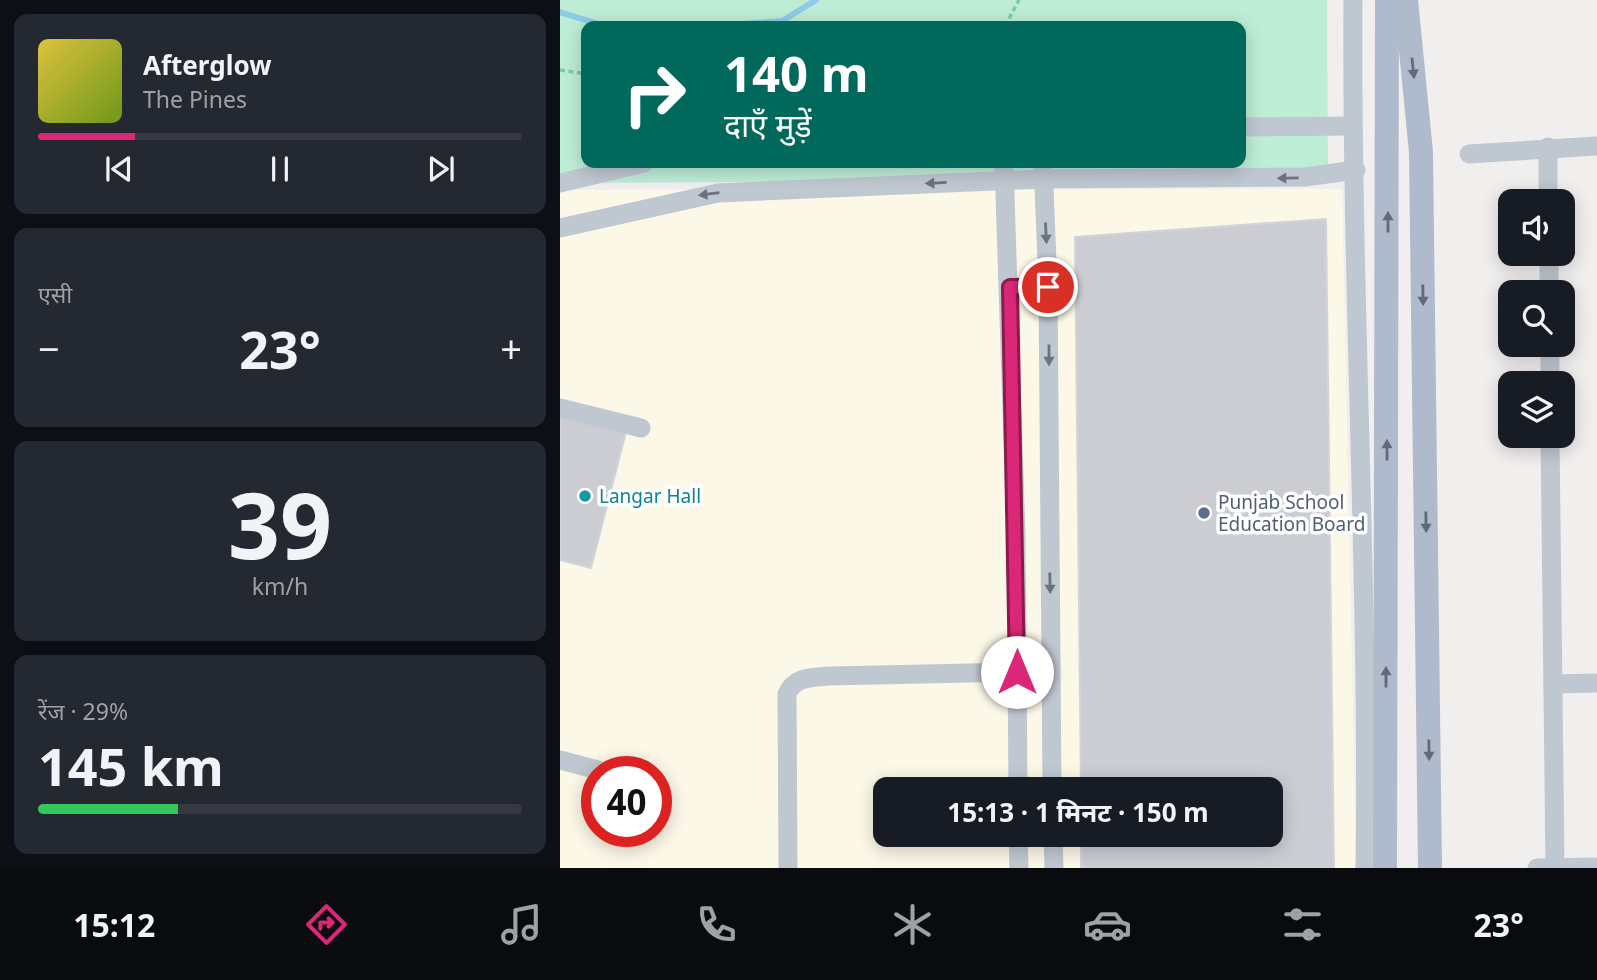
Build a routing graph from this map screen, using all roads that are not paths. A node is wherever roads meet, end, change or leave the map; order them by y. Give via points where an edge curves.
1 (1353, 0) edge
2 (1387, 0) edge
3 (1406, 0) edge
4 (1352, 125) junction
5 (1246, 127) edge
6 (1597, 146) edge
7 (1548, 147) junction
8 (1469, 154) dead end
9 (623, 168) edge
10 (1356, 170) junction
11 (1004, 171) edge
12 (1043, 171) edge
13 (560, 183) edge
14 (1548, 189) edge
15 (560, 228) edge
16 (1010, 287) junction
17 (1048, 287) junction
18 (560, 408) edge
19 (641, 428) dead end
20 (1550, 448) edge
21 (1049, 534) junction
22 (1016, 535) junction
23 (1017, 672) junction
24 (1597, 683) edge
25 (1553, 684) junction
26 (560, 760) edge
27 (581, 766) edge
28 (1018, 777) edge
29 (1052, 777) edge
30 (1018, 847) edge
31 (1053, 847) edge
32 (1555, 867) edge
33 (1597, 867) edge
34 (788, 868) edge
35 (1019, 868) edge
36 (1054, 868) edge
37 (1365, 868) edge
38 (1385, 868) edge
39 (1430, 868) edge
40 (1537, 868) edge

1 - 4 street
38 -> 2 main road
3 -> 39 main road via 1421,152
4 - 5 street
4 - 10 street
6 - 7 street
7 - 8 street
7 - 14 street
9 - 13 street
10 -> 12 street via 1305,177
10 - 37 street
11 - 12 street
11 -> 15 street via 718,193
11 - 16 street
12 -> 17 street
16 - 17 street
16 - 22 street
17 -> 21 street
18 - 19 street
20 - 25 street
21 - 22 street
21 -> 29 street
22 - 23 street
23 - 28 street
23 - 34 street via 829,676 791,684 787,694
24 - 25 street
25 - 32 street
26 - 27 street
30 - 35 street
31 - 36 street
32 - 33 street
32 - 40 street

